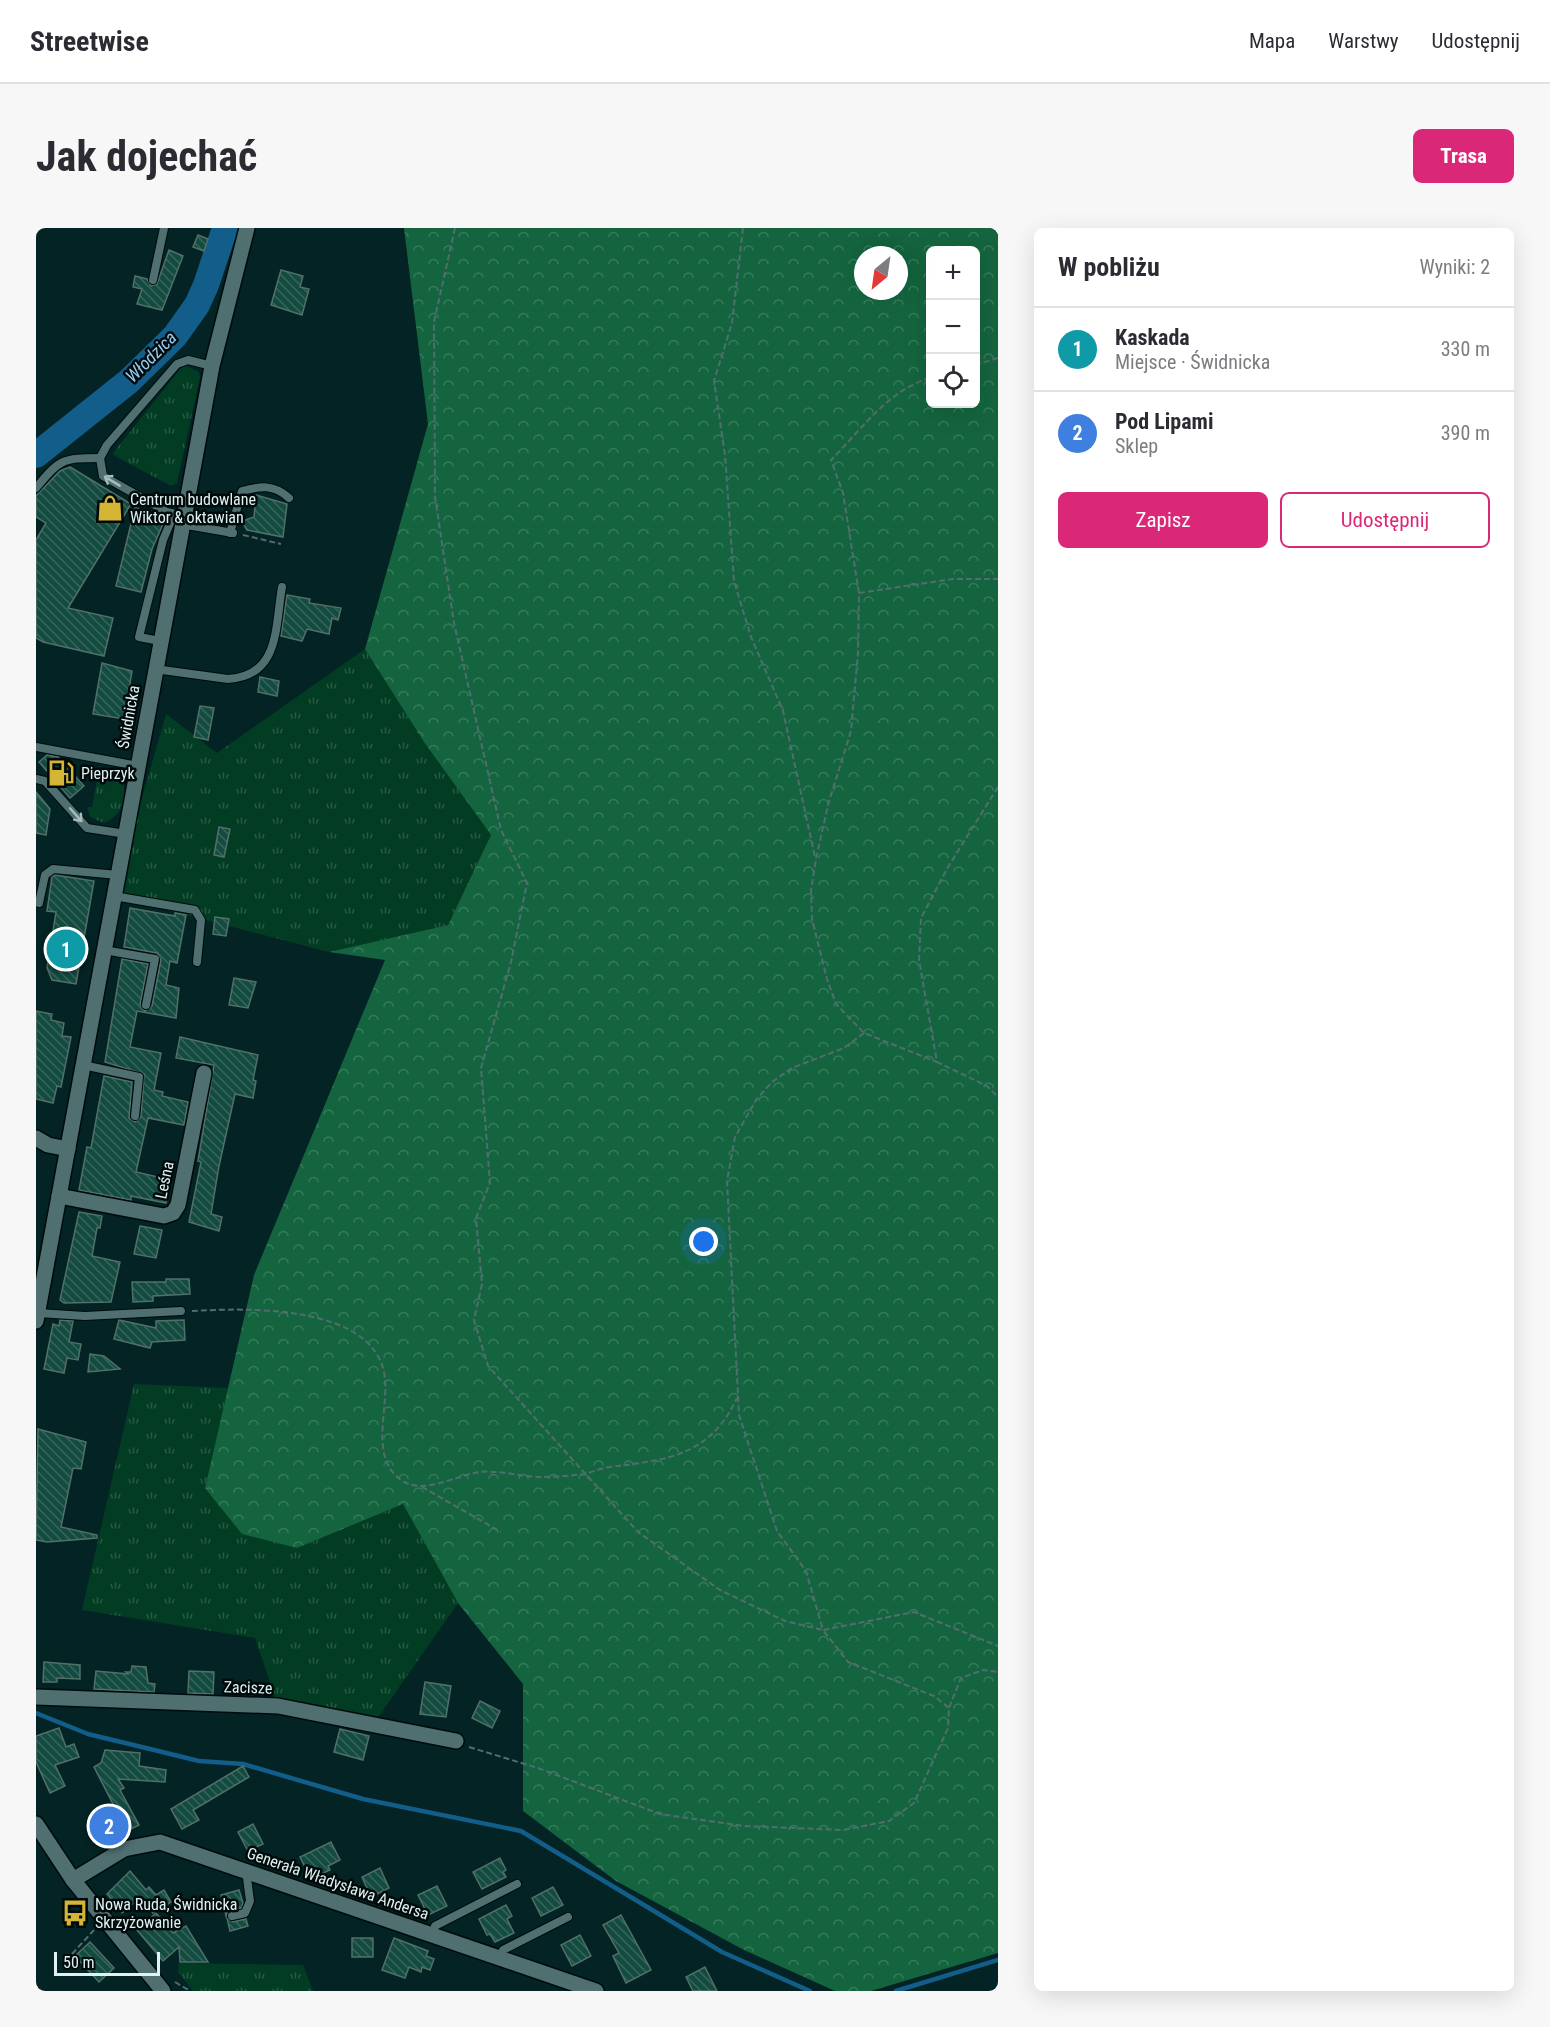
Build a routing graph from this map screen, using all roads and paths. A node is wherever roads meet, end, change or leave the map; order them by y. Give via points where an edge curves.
1 (164, 228) edge
2 (247, 228) edge
3 (455, 228) edge
4 (743, 228) edge
5 (153, 280) dead end
6 (998, 358) edge
7 (980, 363) edge
8 (212, 366) junction
9 (926, 379) edge
10 (100, 458) junction
11 (36, 488) edge
12 (289, 498) dead end
13 (180, 518) junction
14 (232, 533) junction
15 (280, 544) dead end
16 (998, 579) edge
17 (282, 587) dead end
18 (859, 593) junction
19 (160, 640) junction
20 (155, 669) junction
21 (36, 747) edge
22 (138, 766) junction
23 (36, 779) edge
24 (998, 787) edge
25 (126, 834) junction
26 (816, 859) junction
27 (118, 875) junction
28 (114, 896) junction
29 (39, 903) dead end
30 (104, 950) junction
31 (197, 962) dead end
32 (146, 1005) dead end
33 (864, 1033) junction
34 (936, 1062) junction
35 (83, 1065) junction
36 (204, 1073) dead end
37 (998, 1097) edge
38 (135, 1116) dead end
39 (36, 1138) edge
40 (68, 1149) junction
41 (59, 1196) junction
42 (37, 1310) edge
43 (181, 1311) joint
44 (738, 1395) junction
45 (583, 1474) junction
46 (422, 1486) junction
47 (501, 1532) dead end
48 (823, 1629) junction
49 (998, 1646) edge
50 (998, 1672) edge
51 (36, 1697) edge
52 (949, 1708) junction
53 (456, 1741) joint
54 (36, 1824) edge
55 (250, 1871) junction
56 (72, 1880) junction
57 (517, 1884) dead end
58 (232, 1916) dead end
59 (568, 1917) dead end
60 (105, 1920) junction
61 (432, 1935) junction
62 (72, 1954) dead end
63 (500, 1959) junction
64 (169, 1986) edge
65 (190, 1991) edge
66 (596, 1991) edge

1 - 5 lane
2 - 8 street, Świdnicka
3 - 45 path via 434,322 435,497 454,624 501,830 527,883 511,962 481,1068 490,1183 476,1218 482,1284 474,1320 488,1366
4 - 26 path via 732,323 714,381 734,581 750,637 783,711
6 - 7 path
8 - 10 lane via 188,360 177,364 107,444
8 - 13 street, Świdnicka
9 - 18 path via 913,383 882,407 831,460 843,493
10 - 11 lane via 72,458 57,464
13 -> 10 lane via 104,476
12 - 14 lane via 281,490 262,486 242,491
13 - 14 lane
13 - 19 street, Świdnicka
13 - 19 lane via 162,540 139,637
14 - 15 path
16 - 18 path via 953,579
17 - 20 lane via 271,652 259,670 239,679 228,679
18 - 26 path via 851,731
19 - 20 street, Świdnicka
20 - 22 street, Świdnicka
21 - 22 lane
22 - 25 street, Świdnicka
23 -> 25 lane via 45,781 87,828
24 - 34 path via 921,918 919,960
25 - 27 street, Świdnicka
26 - 33 path via 812,919 827,979 836,1004
27 - 28 street, Świdnicka
27 - 29 lane via 53,870 45,875
28 - 30 street, Świdnicka
28 - 31 lane via 195,910 201,920
30 - 32 lane via 155,959
30 - 35 street, Świdnicka
33 - 34 path
33 - 44 path via 844,1048 792,1068 772,1082 756,1100 735,1137 727,1181
34 - 37 path via 987,1086
35 - 38 lane via 139,1077
35 - 40 street, Świdnicka
36 - 41 street, Leśna via 178,1205 173,1213 164,1216
39 - 40 street
40 - 41 street, Świdnicka
41 - 42 street, Świdnicka
42 - 43 lane via 85,1316
43 - 46 path via 238,1308 321,1318 353,1330 373,1346 383,1369 384,1458 401,1480
44 - 45 path via 728,1417 709,1439 670,1456
44 - 48 path via 739,1415 777,1531 806,1571
45 - 46 path via 540,1477 481,1472
45 - 48 path via 638,1532 720,1590 785,1621
46 - 47 path
48 - 49 path via 914,1612
48 - 52 path via 848,1662 934,1696
50 - 52 path via 983,1670 960,1678
51 - 53 street, Zacisze via 278,1706
52 - 53 path via 948,1728 914,1803 889,1821 843,1830 744,1826 660,1815
54 - 56 street
55 - 56 street, Generała Władysława Andersa via 160,1842 124,1849
55 - 58 lane via 248,1908 245,1913
55 - 61 street, Generała Władysława Andersa
56 - 60 street
57 - 61 lane via 435,1926
59 - 63 lane via 503,1950
60 - 62 path
60 - 64 street
61 - 63 street, Generała Władysława Andersa
63 - 66 street, Generała Władysława Andersa
64 - 65 path

